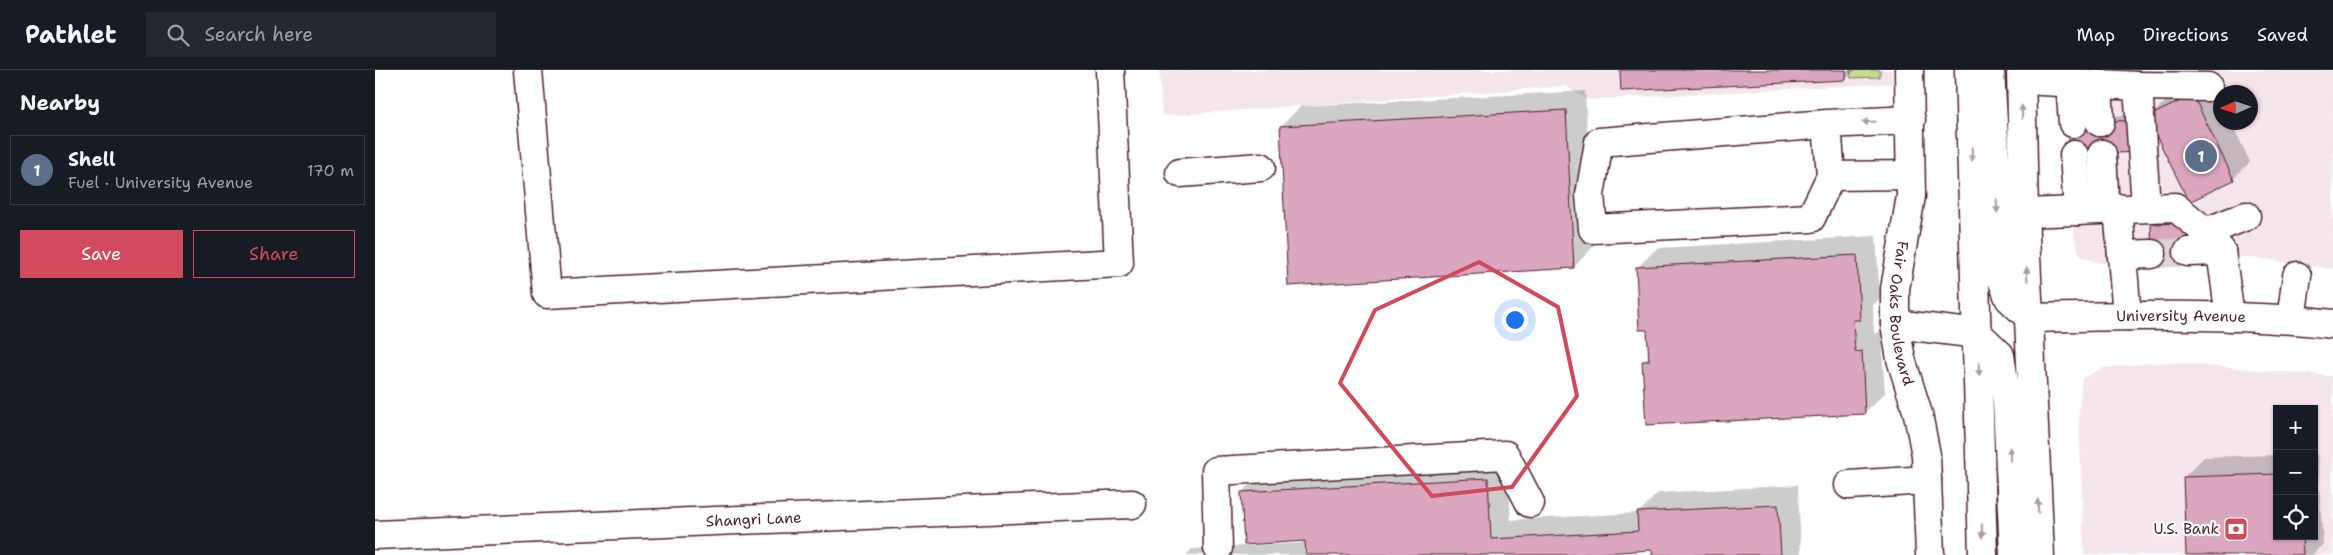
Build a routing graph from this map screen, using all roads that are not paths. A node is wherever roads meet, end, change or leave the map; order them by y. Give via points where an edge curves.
1 (528, 70) edge
2 (1110, 70) edge
3 (1909, 70) edge
4 (1969, 70) edge
5 (1990, 70) edge
6 (2021, 75) edge
7 (2070, 82) junction
8 (2098, 83) junction
9 (2138, 86) junction
10 (2208, 87) dead end
11 (1911, 120) junction
12 (2100, 122) dead end
13 (2073, 123) dead end
14 (1827, 124) junction
15 (2102, 154) dead end
16 (2074, 155) dead end
17 (1261, 167) dead end
18 (1180, 173) dead end
19 (1909, 175) junction
20 (1831, 176) junction
21 (2146, 207) junction
22 (2112, 209) junction
23 (2078, 211) junction
24 (2024, 212) junction
25 (2246, 216) dead end
26 (2214, 241) junction
27 (2188, 252) tunnel mouth
28 (2152, 254) tunnel mouth
29 (2122, 255) junction
30 (2297, 276) dead end
31 (2127, 316) junction
32 (2230, 317) junction
33 (2030, 318) junction
34 (2291, 319) junction
35 (1895, 324) junction
36 (2333, 324) edge
37 (1978, 334) junction
38 (1927, 480) junction
39 (1849, 485) dead end
40 (1530, 503) dead end
41 (1132, 504) dead end
42 (375, 536) edge
43 (1218, 548) dead end
44 (1930, 555) edge
45 (1983, 555) edge
46 (2014, 555) edge
47 (2040, 555) edge

1 - 2 street via 547,294 1119,263
3 - 11 street, Fair Oaks Boulevard
4 -> 37 street
5 -> 33 street via 2002,279 2009,298
6 - 7 street
24 -> 6 street
7 - 8 street
7 - 13 street
8 - 9 street
8 - 12 street
9 - 10 street
9 - 21 street
11 -> 14 street
11 - 19 street, Fair Oaks Boulevard
14 - 20 street
14 - 20 street via 1599,142 1590,195 1593,229 1811,218
15 - 22 street
16 - 23 street
17 - 18 street
19 - 20 street
19 - 35 street, Fair Oaks Boulevard via 1911,196 1895,289
21 - 22 street
21 - 26 street via 2175,207
22 - 23 street
22 - 29 street
23 - 24 street
33 -> 24 street
25 - 26 street
26 - 27 street
26 - 32 street
28 - 29 street
29 - 31 street
30 - 34 street
31 - 32 street, University Avenue
31 - 33 street, University Avenue
32 - 34 street, University Avenue
47 -> 33 street
34 - 36 street, University Avenue
35 - 37 street
35 - 38 street, Fair Oaks Boulevard via 1901,359 1918,414
37 -> 45 street
46 -> 37 street via 2007,400 2000,355
38 - 39 street
38 - 44 street, Fair Oaks Boulevard
40 - 43 street via 1505,455 1216,471
41 - 42 street, Shangri Lane

